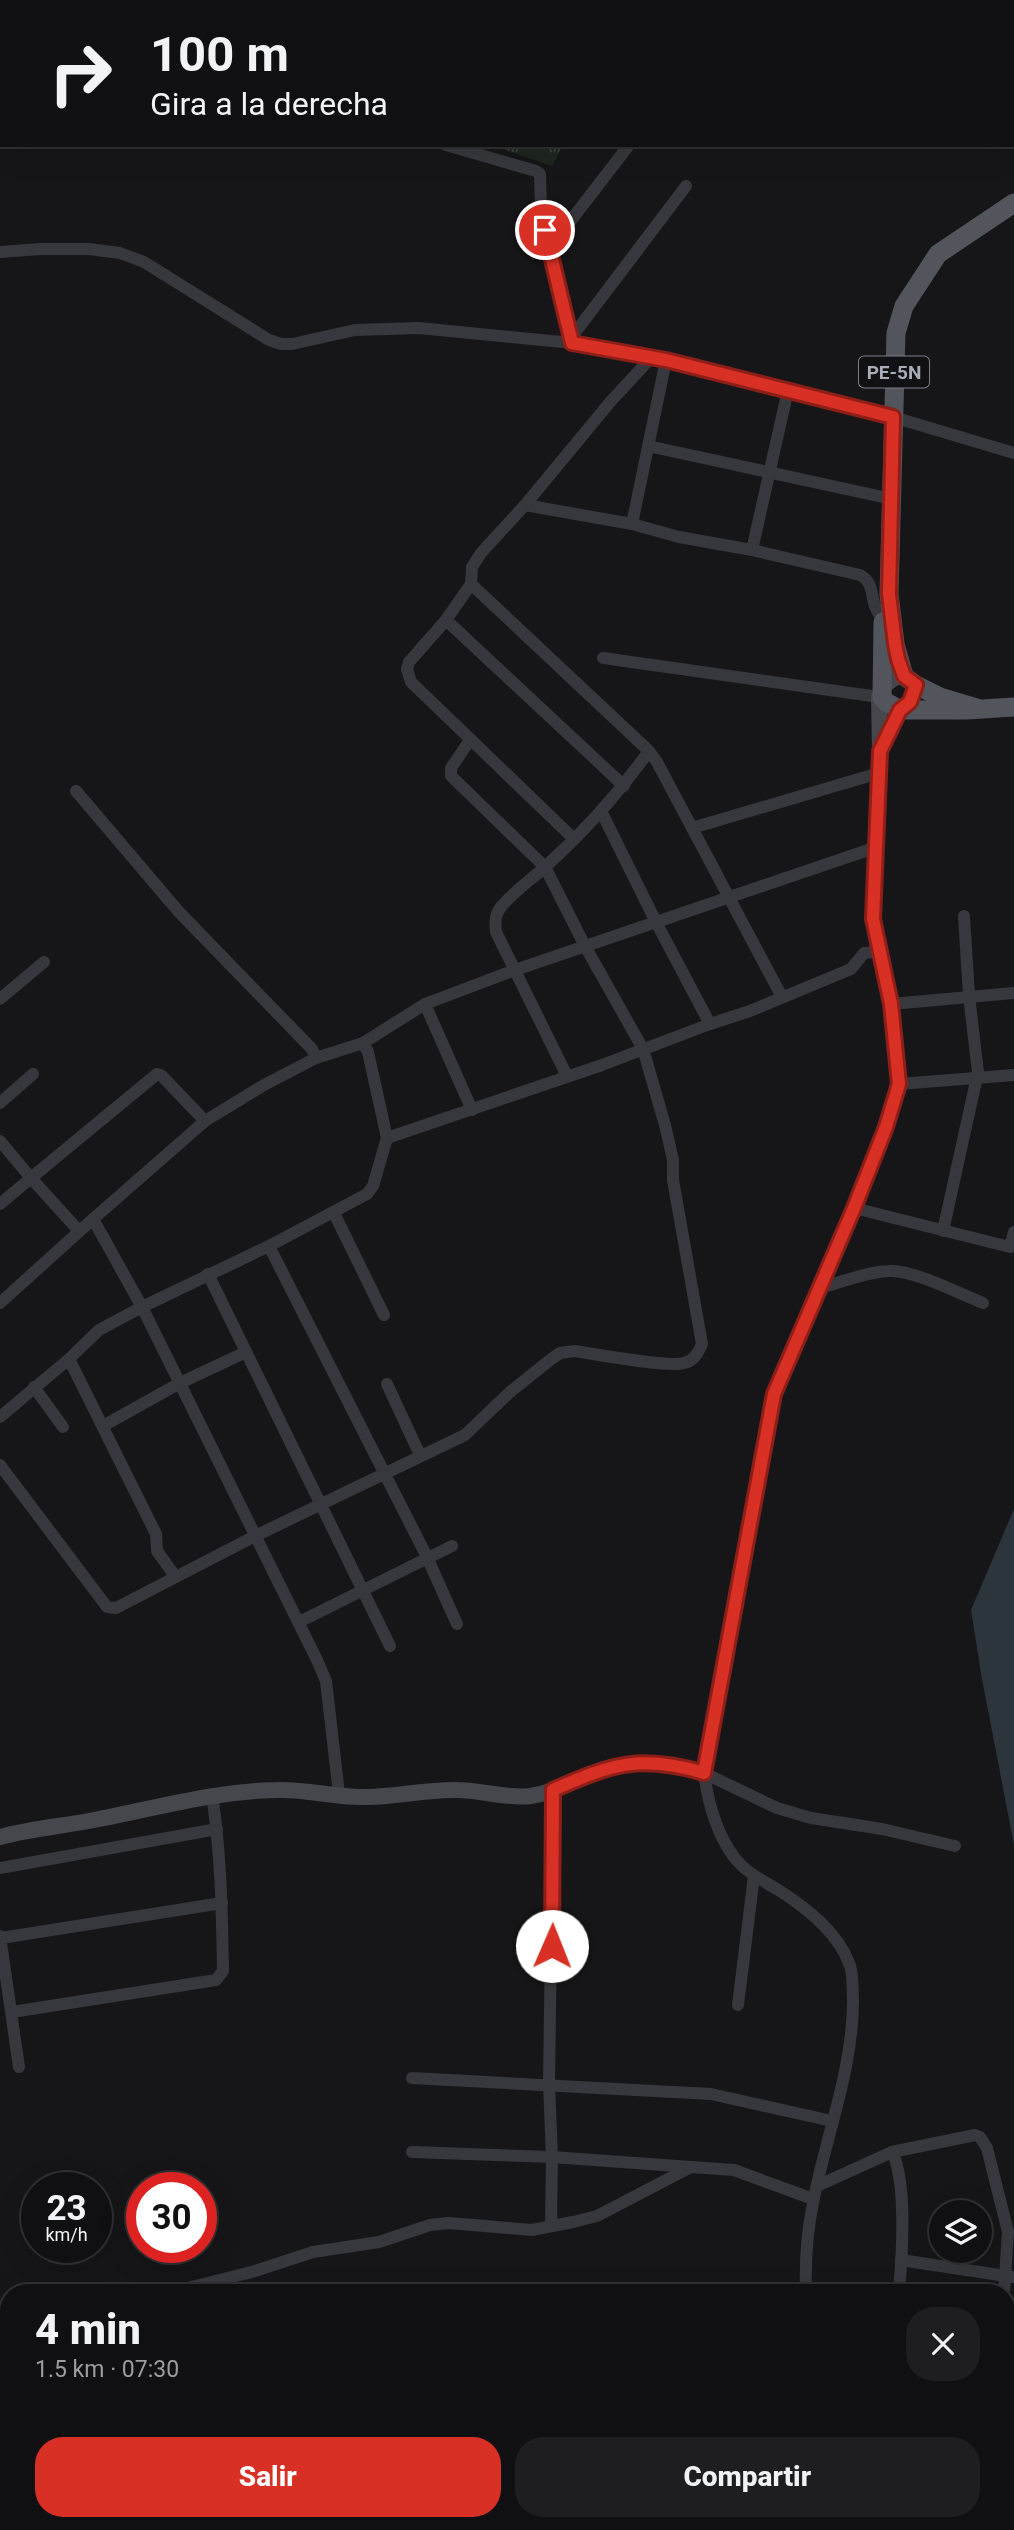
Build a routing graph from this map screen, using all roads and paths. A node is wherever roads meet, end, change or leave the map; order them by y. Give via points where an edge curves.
1 (455, 147) edge
2 (627, 147) edge
3 (686, 186) dead end
4 (1014, 203) edge
5 (549, 249) junction
6 (0, 252) edge
7 (571, 340) junction
8 (651, 358) junction
9 (666, 360) junction
10 (788, 390) junction
11 (893, 417) junction
12 (648, 446) junction
13 (1014, 453) edge
14 (768, 472) junction
15 (892, 499) junction
16 (525, 505) junction
17 (632, 524) junction
18 (752, 550) junction
19 (471, 584) junction
20 (889, 594) junction
21 (883, 618) junction
22 (446, 620) junction
23 (603, 658) dead end
24 (910, 681) junction
25 (880, 693) junction
26 (1014, 707) edge
27 (977, 708) junction
28 (900, 710) junction
29 (470, 740) junction
30 (649, 751) junction
31 (880, 751) junction
32 (879, 773) junction
33 (624, 786) junction
34 (76, 791) dead end
35 (601, 811) junction
36 (692, 828) junction
37 (574, 839) junction
38 (877, 847) junction
39 (545, 867) junction
40 (728, 897) junction
41 (964, 916) dead end
42 (656, 922) junction
43 (585, 946) junction
44 (881, 956) junction
45 (44, 962) dead end
46 (515, 970) junction
47 (1014, 993) edge
48 (969, 996) junction
49 (782, 997) junction
50 (0, 999) edge
51 (425, 1004) junction
52 (891, 1004) junction
53 (710, 1024) junction
54 (363, 1043) junction
55 (643, 1049) junction
56 (316, 1058) junction
57 (33, 1074) dead end
58 (1014, 1075) edge
59 (567, 1076) junction
60 (975, 1079) junction
61 (899, 1084) junction
62 (0, 1103) edge
63 (472, 1110) junction
64 (205, 1121) junction
65 (387, 1138) junction
66 (0, 1142) edge
67 (31, 1178) junction
68 (0, 1204) edge
69 (854, 1208) junction
70 (334, 1213) junction
71 (93, 1219) junction
72 (79, 1231) junction
73 (943, 1231) junction
74 (1014, 1232) edge
75 (269, 1246) junction
76 (208, 1275) junction
77 (820, 1288) junction
78 (0, 1303) edge
79 (983, 1303) dead end
80 (142, 1307) junction
81 (384, 1315) dead end
82 (246, 1352) junction
83 (69, 1359) junction
84 (180, 1383) junction
85 (387, 1384) dead end
86 (34, 1387) junction
87 (0, 1417) edge
88 (103, 1426) junction
89 (63, 1427) dead end
90 (420, 1455) junction
91 (0, 1465) edge
92 (385, 1472) junction
93 (319, 1505) junction
94 (255, 1536) junction
95 (452, 1546) dead end
96 (427, 1557) junction
97 (175, 1576) junction
98 (365, 1591) junction
99 (299, 1622) junction
100 (457, 1624) dead end
101 (390, 1646) dead end
102 (704, 1773) junction
103 (553, 1790) junction
104 (339, 1794) junction
105 (212, 1795) junction
106 (217, 1829) junction
107 (0, 1837) edge
108 (955, 1846) dead end
109 (0, 1868) edge
110 (754, 1876) junction
111 (222, 1903) junction
112 (0, 1937) edge
113 (738, 2005) dead end
114 (12, 2012) junction
115 (19, 2067) dead end
116 (412, 2078) dead end
117 (549, 2084) junction
118 (832, 2122) junction
119 (412, 2152) dead end
120 (892, 2152) junction
121 (552, 2157) junction
122 (691, 2167) junction
123 (815, 2193) junction
124 (551, 2226) junction
125 (901, 2260) junction
126 (1010, 2277) edge
127 (204, 2284) edge
128 (806, 2284) edge
129 (900, 2284) edge

1 - 5 street via 540,174 541,212
2 - 5 street
3 - 7 street
4 - 11 main road, PE-5N via 938,254 904,306 896,333
5 - 7 street
6 - 7 street via 120,253 144,262 281,344 355,330 419,328
7 - 8 street
8 - 9 street
8 - 16 street
9 - 10 street
9 - 12 street
10 - 11 street
10 - 14 street
11 - 13 street
11 - 15 main road, PE-5N
12 - 14 street
12 - 17 street
14 - 15 street
14 - 18 street
15 - 20 main road, PE-5N
16 - 17 street
16 - 19 street via 476,559
17 - 18 street
18 - 21 street via 866,579 872,604
19 - 22 street
19 - 30 street
20 - 21 main road, PE-5N
20 - 24 main road, PE-5N via 895,644
21 - 25 main road, PE-5N
22 - 29 street via 409,662 408,676
22 - 33 street
23 - 25 street
24 - 25 street via 894,678
24 - 27 main road via 940,697
24 - 28 street via 910,702
25 - 28 main road
25 - 31 street
26 - 27 main road
27 - 28 main road
28 - 31 street
29 - 37 street
29 - 39 street via 451,768 451,776
30 - 33 street
30 - 36 street
31 - 32 street
32 - 36 street
32 - 38 street
33 - 35 street
34 - 56 street via 179,912
35 - 37 street
35 - 42 street
36 - 40 street
37 - 39 street
38 - 40 street
38 - 44 street via 873,919
39 - 43 street
39 - 46 street via 495,918 496,932
40 - 42 street
40 - 49 street
41 - 48 street
42 - 43 street
42 - 53 street
43 - 46 street
43 - 55 street
44 - 49 street via 864,953 851,969
44 - 52 street
45 - 50 street
46 - 51 street
46 - 59 street
47 - 48 street
48 - 52 street
48 - 60 street
49 - 53 street
51 - 54 street
51 - 63 street
52 - 61 street
53 - 55 street
54 - 56 street
54 - 65 street
55 - 59 street
55 - 90 street via 673,1160 702,1344 698,1353 677,1364 560,1353 465,1435
56 - 64 street
57 - 62 street
58 - 60 street
59 - 63 street
60 - 61 street
60 - 73 street
61 - 69 street
63 - 65 street
64 - 67 street via 157,1074
64 - 71 street
65 - 70 street via 371,1190
66 - 67 street
67 - 68 street
67 - 72 street
69 - 73 street
69 - 77 street
70 - 75 street
70 - 81 street
71 - 72 street
71 - 80 street
72 - 78 street
73 - 74 street via 1010,1247
75 - 76 street
75 - 92 street
76 - 80 street
76 - 82 street
77 - 79 street via 892,1270
77 - 102 street via 774,1394
80 - 83 street via 99,1330
80 - 84 street
82 - 84 street
82 - 93 street
83 - 86 street
83 - 88 street
84 - 88 street
84 - 94 street
85 - 90 street
86 - 87 street
86 - 89 street
88 - 97 street via 156,1534 157,1551
90 - 92 street
91 - 97 street via 110,1609
92 - 93 street
92 - 96 street
93 - 94 street
93 - 98 street
94 - 97 street
94 - 99 street
95 - 96 street
96 - 98 street
96 - 100 street
98 - 99 street
98 - 101 street
99 - 104 street via 326,1681
102 - 103 street via 655,1763 627,1763
102 - 108 street via 777,1808 811,1818
102 - 110 street via 722,1838
103 - 104 street via 531,1796 459,1790 360,1797
103 - 117 street
104 - 105 street via 286,1790
105 - 106 street
105 - 107 street
106 - 109 street
106 - 111 street
110 - 113 street
110 - 118 street via 814,1916 832,1934 850,1965 853,2027
111 - 112 street
111 - 114 street via 223,1971 216,1980
112 - 114 street
114 - 115 street
116 - 117 street
117 - 118 street via 711,2094
117 - 121 street
118 - 123 street
119 - 121 street
120 - 123 street
120 - 125 street via 900,2174
120 - 126 street via 980,2137 987,2148 1008,2232
121 - 122 street
121 - 124 street
122 - 123 street via 734,2170
122 - 124 street via 597,2216
123 - 128 street
124 - 127 street via 532,2230 430,2225 379,2242 313,2252
125 - 126 street
125 - 129 street

